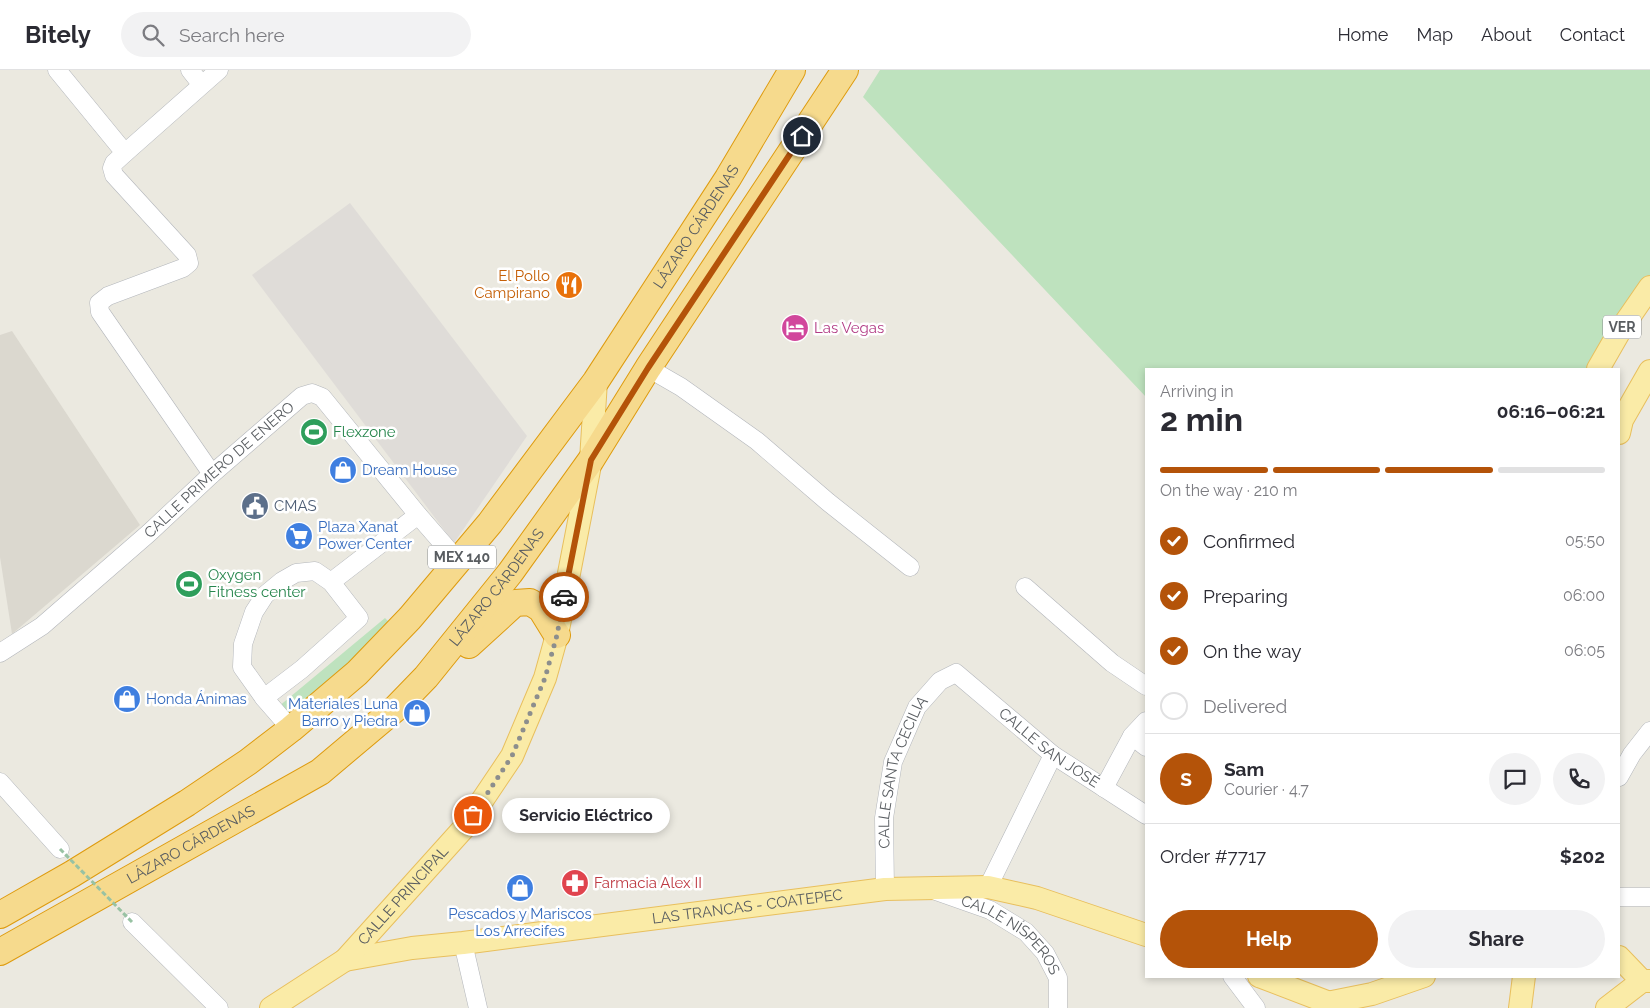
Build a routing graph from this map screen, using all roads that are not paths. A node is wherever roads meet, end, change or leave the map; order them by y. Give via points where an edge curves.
1 (57, 70) edge
2 (190, 70) edge
3 (218, 70) edge
4 (792, 70) edge
5 (845, 70) edge
6 (201, 84) junction
7 (125, 152) junction
8 (1650, 287) edge
9 (648, 368) junction
10 (1599, 368) edge
11 (1650, 371) edge
12 (596, 381) junction
13 (1620, 428) edge
14 (591, 460) junction
15 (212, 474) junction
16 (418, 514) junction
17 (458, 561) junction
18 (910, 567) dead end
19 (331, 582) junction
20 (1025, 587) dead end
21 (557, 635) junction
22 (0, 653) edge
23 (956, 673) joint
24 (426, 676) junction
25 (1145, 685) edge
26 (264, 698) junction
27 (1145, 722) edge
28 (291, 729) junction
29 (1650, 731) edge
30 (1132, 736) junction
31 (1145, 746) edge
32 (1054, 755) junction
33 (1620, 775) edge
34 (0, 782) edge
35 (1104, 788) junction
36 (1145, 815) edge
37 (60, 849) road end
38 (988, 887) junction
39 (928, 888) junction
40 (885, 889) junction
41 (1620, 897) edge
42 (1650, 897) edge
43 (94, 899) junction
44 (1, 914) edge
45 (132, 922) road end
46 (1145, 935) edge
47 (463, 943) junction
48 (0, 952) edge
49 (1620, 958) edge
50 (345, 960) junction
51 (0, 963) edge
52 (1234, 978) edge
53 (1418, 978) edge
54 (1524, 978) edge
55 (1266, 979) edge
56 (1646, 981) edge
57 (1335, 1006) edge
58 (219, 1008) edge
59 (271, 1008) edge
60 (478, 1008) edge
61 (1058, 1008) edge
62 (1256, 1008) edge
63 (1298, 1008) edge
64 (1520, 1008) edge
65 (1607, 1008) edge

1 - 7 street
2 - 6 street
3 - 6 street
4 - 12 highway, LÁZARO CÁRDENAS / MEX 140 via 728,178
5 - 9 highway, LÁZARO CÁRDENAS / MEX 140
6 - 7 street
7 - 15 street via 114,163 114,175 188,255 188,263 183,268 108,296 99,303 100,312
8 - 10 main road, VER
9 - 14 highway, LÁZARO CÁRDENAS / MEX 140
9 - 18 street via 681,387 757,441
11 - 13 main road
12 - 14 main road, CALLE PRINCIPAL
12 - 17 highway, LÁZARO CÁRDENAS / MEX 140
14 - 21 main road, CALLE PRINCIPAL
14 - 24 highway, LÁZARO CÁRDENAS / MEX 140 via 510,573
15 - 16 street, CALLE PRIMERO DE ENERO via 302,396 312,393 322,398
15 - 22 street, CALLE PRIMERO DE ENERO via 42,626
16 - 17 street, CALLE PRIMERO DE ENERO
16 - 19 street
17 - 28 highway, LÁZARO CÁRDENAS / MEX 140 via 357,674
19 - 26 street via 360,618
19 - 26 street via 315,571 296,573 265,595 254,612 243,644 242,668
20 - 25 street via 1112,663
21 - 24 highway via 541,609 530,602 515,603 447,664
21 - 50 main road, CALLE PRINCIPAL via 545,678 512,756 463,829
23 - 32 street, CALLE SAN JOSÉ
23 - 40 street, CALLE SANTA CECILIA via 940,681 917,708 893,762 884,818
24 - 43 highway, LÁZARO CÁRDENAS / MEX 140 via 396,708 320,772
26 - 28 street
27 - 30 street
28 - 44 highway, LÁZARO CÁRDENAS / MEX 140 via 187,803
29 - 33 street
30 - 31 street
30 - 35 street
32 - 35 street, CALLE SAN JOSÉ
32 - 38 street
34 - 37 street
35 - 36 street, CALLE SAN JOSÉ
38 - 39 main road, LAS TRANCAS - COATEPEC
38 - 46 main road, LAS TRANCAS - COATEPEC via 1037,898
39 - 40 main road, LAS TRANCAS - COATEPEC
39 - 61 street, CALLE NÍSPEROS via 990,910 1026,932 1045,952 1058,978
40 - 47 main road, LAS TRANCAS - COATEPEC
41 - 42 street
43 - 48 highway, LÁZARO CÁRDENAS / MEX 140
43 - 51 street via 84,913 68,924
45 - 58 street
47 - 50 main road, LAS TRANCAS - COATEPEC
47 - 60 street
49 - 56 main road
50 - 59 main road, CALLE PRINCIPAL
52 - 62 street
53 - 57 main road
54 - 64 main road
55 - 57 main road
55 - 63 main road
56 - 65 main road

